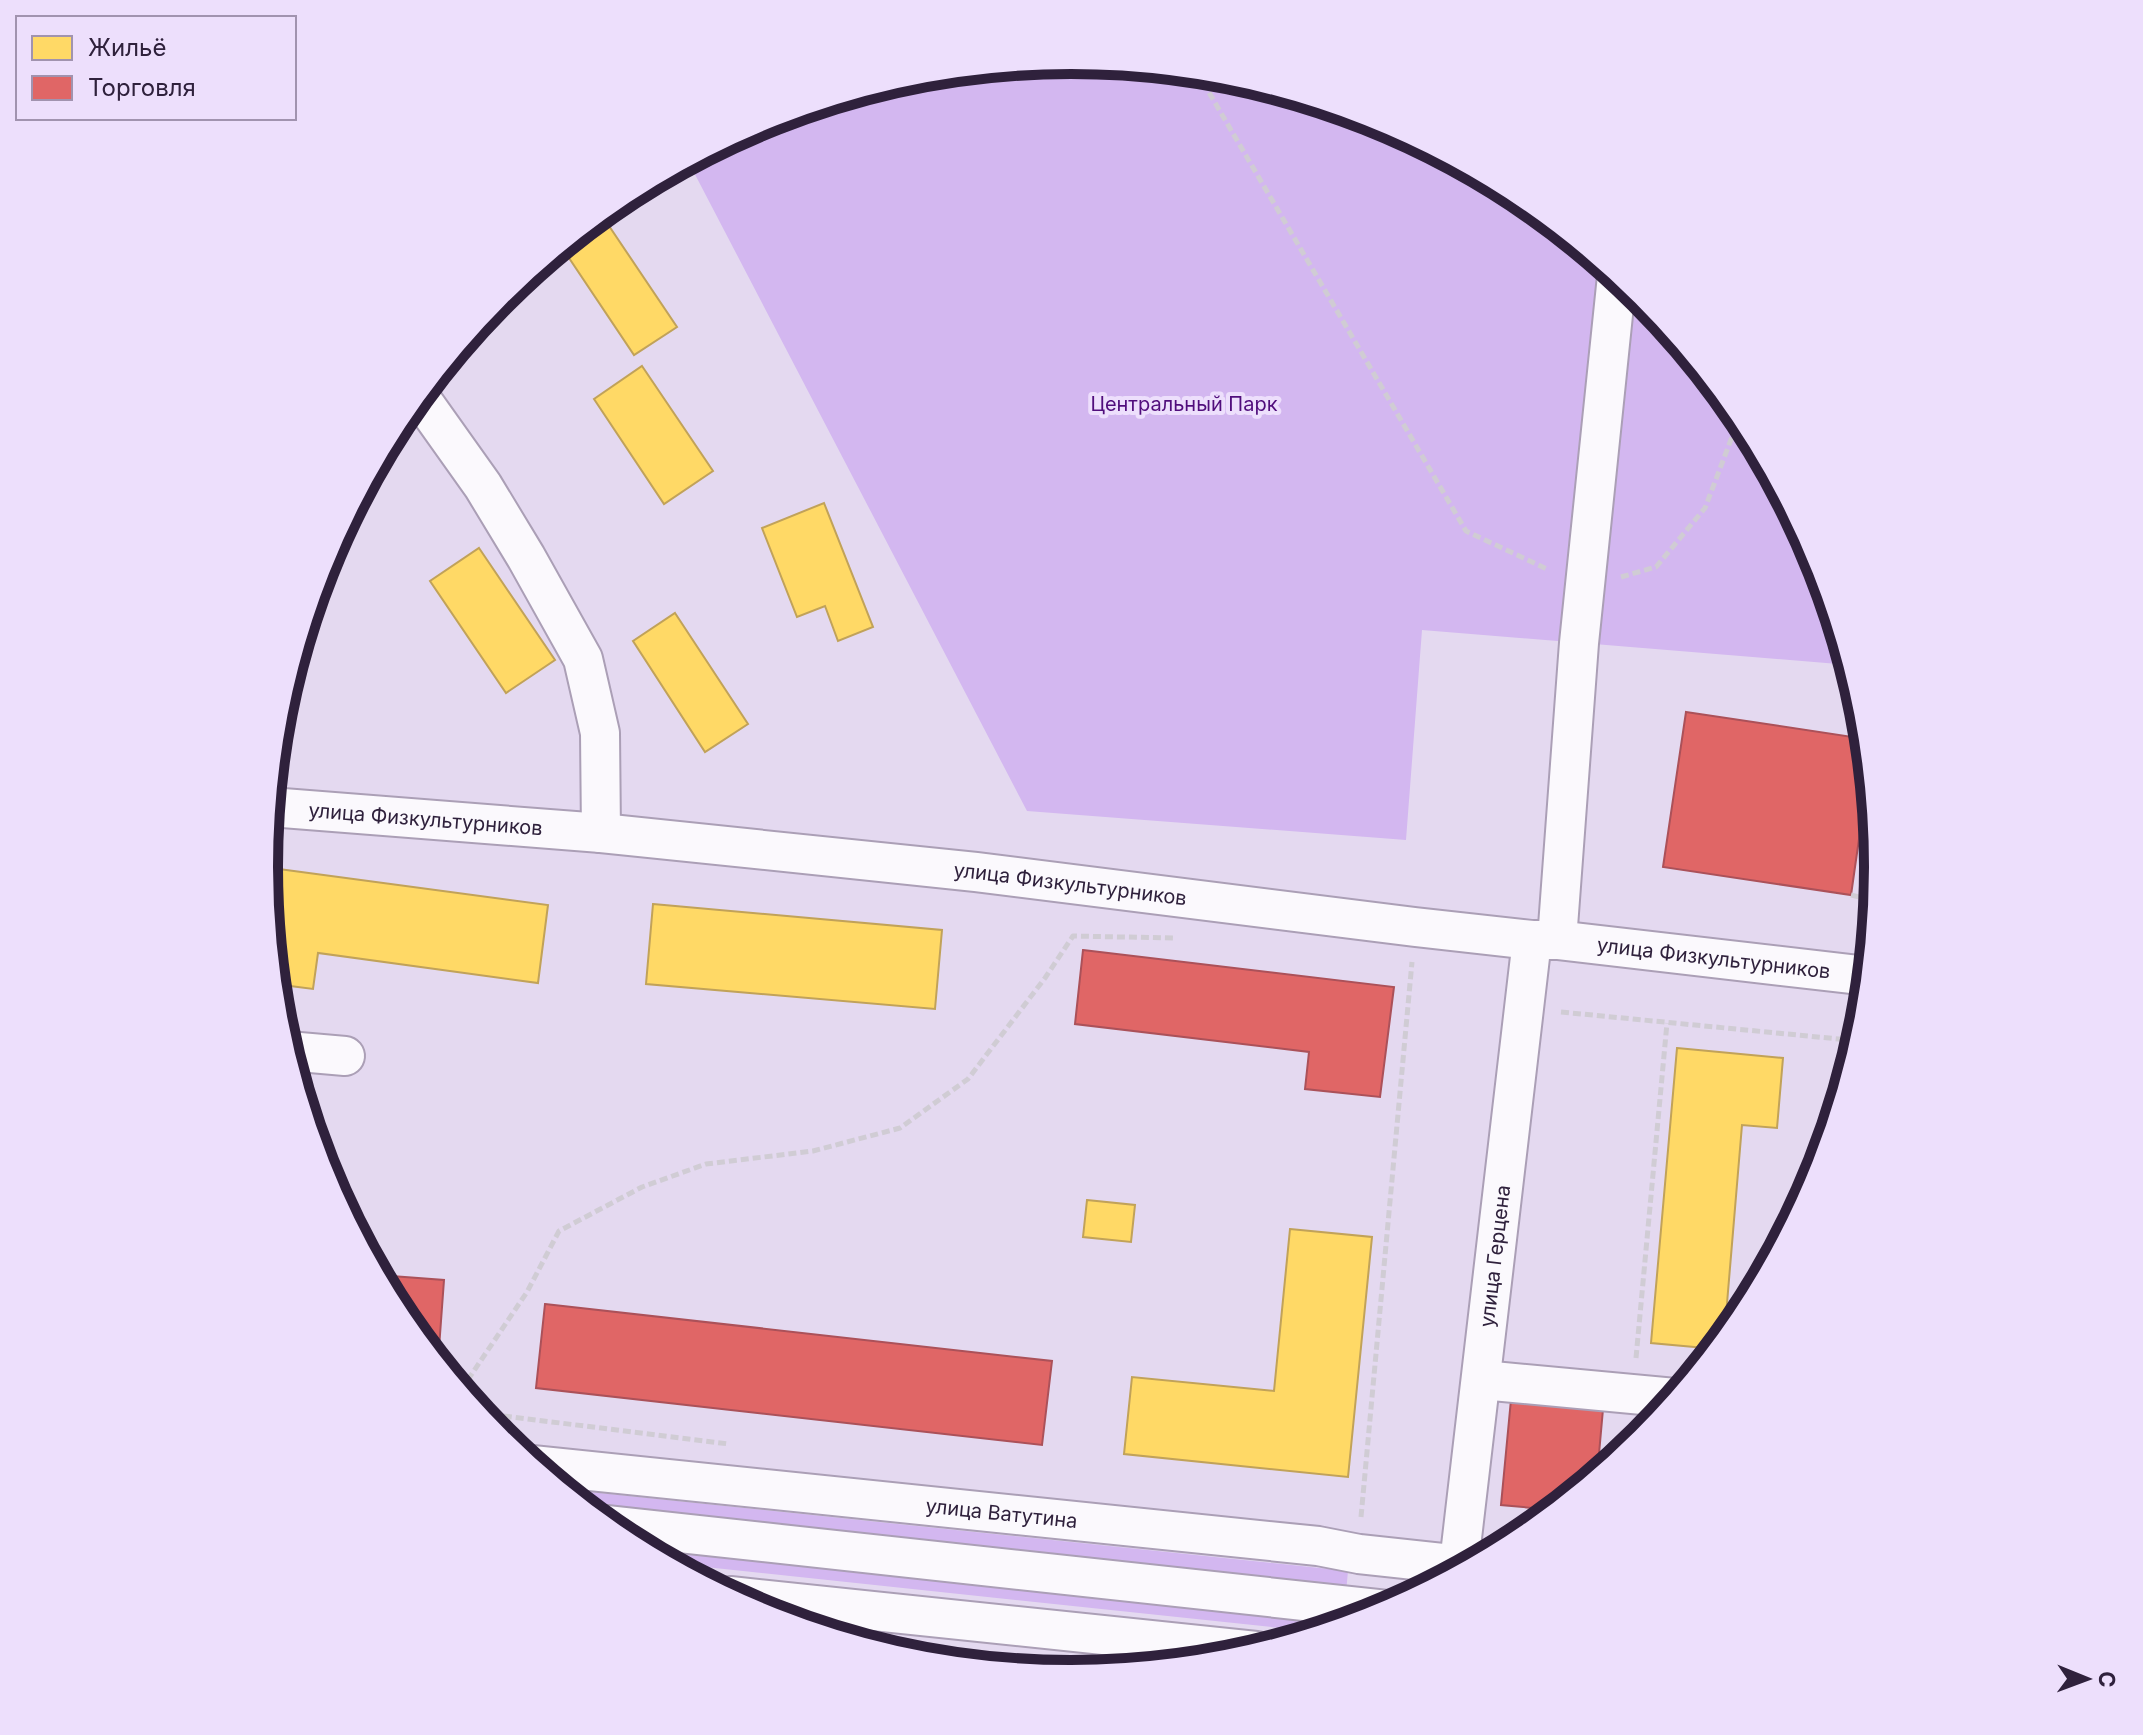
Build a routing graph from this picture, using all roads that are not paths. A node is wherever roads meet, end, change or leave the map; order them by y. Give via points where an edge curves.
1 (1616, 290) edge
2 (426, 406) edge
3 (281, 808) edge
4 (601, 833) junction
5 (1545, 940) junction
6 (1857, 975) edge
7 (300, 1052) edge
8 (345, 1056) dead end
9 (1482, 1380) junction
10 (1663, 1397) edge
11 (552, 1467) edge
12 (632, 1528) edge
13 (1463, 1558) edge
14 (1448, 1565) edge
15 (765, 1600) edge
16 (1359, 1607) edge
17 (1219, 1647) edge

1 - 5 street, улица Герцена
2 - 4 street via 483,486 583,659 600,733
3 - 4 street, улица Физкультурников
4 - 5 street, улица Физкультурников
5 - 6 street, улица Физкультурников
5 - 9 street, улица Герцена
7 - 8 street
9 - 10 street
9 - 13 street, улица Герцена
11 - 14 street, улица Ватутина via 1302,1545
12 - 16 street
15 - 17 street

